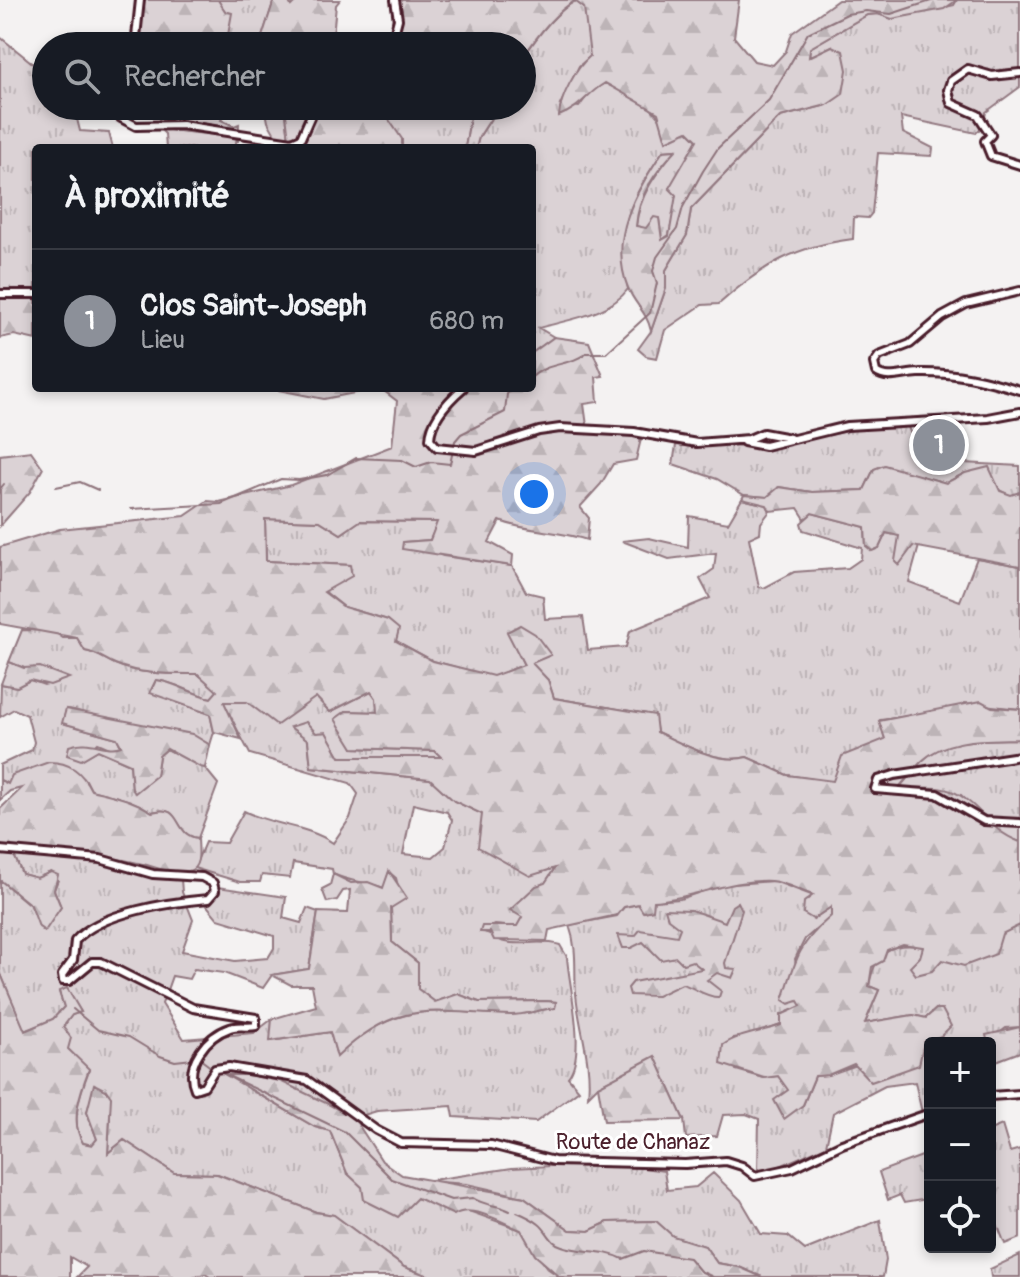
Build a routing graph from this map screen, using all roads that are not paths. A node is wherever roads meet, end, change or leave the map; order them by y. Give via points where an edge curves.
1 (140, 0) edge
2 (395, 0) edge
3 (137, 32) edge
4 (395, 32) edge
5 (1020, 73) edge
6 (124, 120) edge
7 (310, 120) edge
8 (1020, 165) edge
9 (1020, 291) edge
10 (0, 294) edge
11 (32, 294) edge
12 (1020, 390) edge
13 (459, 392) edge
14 (1018, 414) edge
15 (758, 436) junction
16 (728, 440) junction
17 (769, 440) junction
18 (759, 444) junction
19 (1020, 756) edge
20 (1020, 823) edge
21 (0, 850) edge
22 (1020, 1094) edge
23 (996, 1096) edge
24 (924, 1115) edge

1 - 3 street
2 - 4 street
5 - 8 street via 992,76 968,69 951,81 948,90 951,103 980,117 991,135 985,141 991,156
6 - 7 street via 292,142 304,134
9 - 12 street via 953,310 910,344 879,356 874,367 885,377 951,374
10 - 11 street
13 - 16 street via 442,409 431,432 433,444 453,450 476,451 560,428 634,432 697,443
14 - 17 street via 868,423
15 - 16 street
15 - 17 street
15 - 18 street
16 - 18 street
17 - 18 street
19 - 20 street via 899,774 878,780 875,789 931,792 984,821
21 - 24 street, Route de Chanaz via 100,859 213,883 215,891 208,899 116,915 88,930 75,941 73,960 62,976 71,981 92,962 101,962 193,1008 256,1018 256,1026 231,1027 203,1046 195,1089 223,1066 289,1076 312,1083 401,1143 491,1145 554,1161 727,1161 755,1176 792,1168
22 - 23 street

